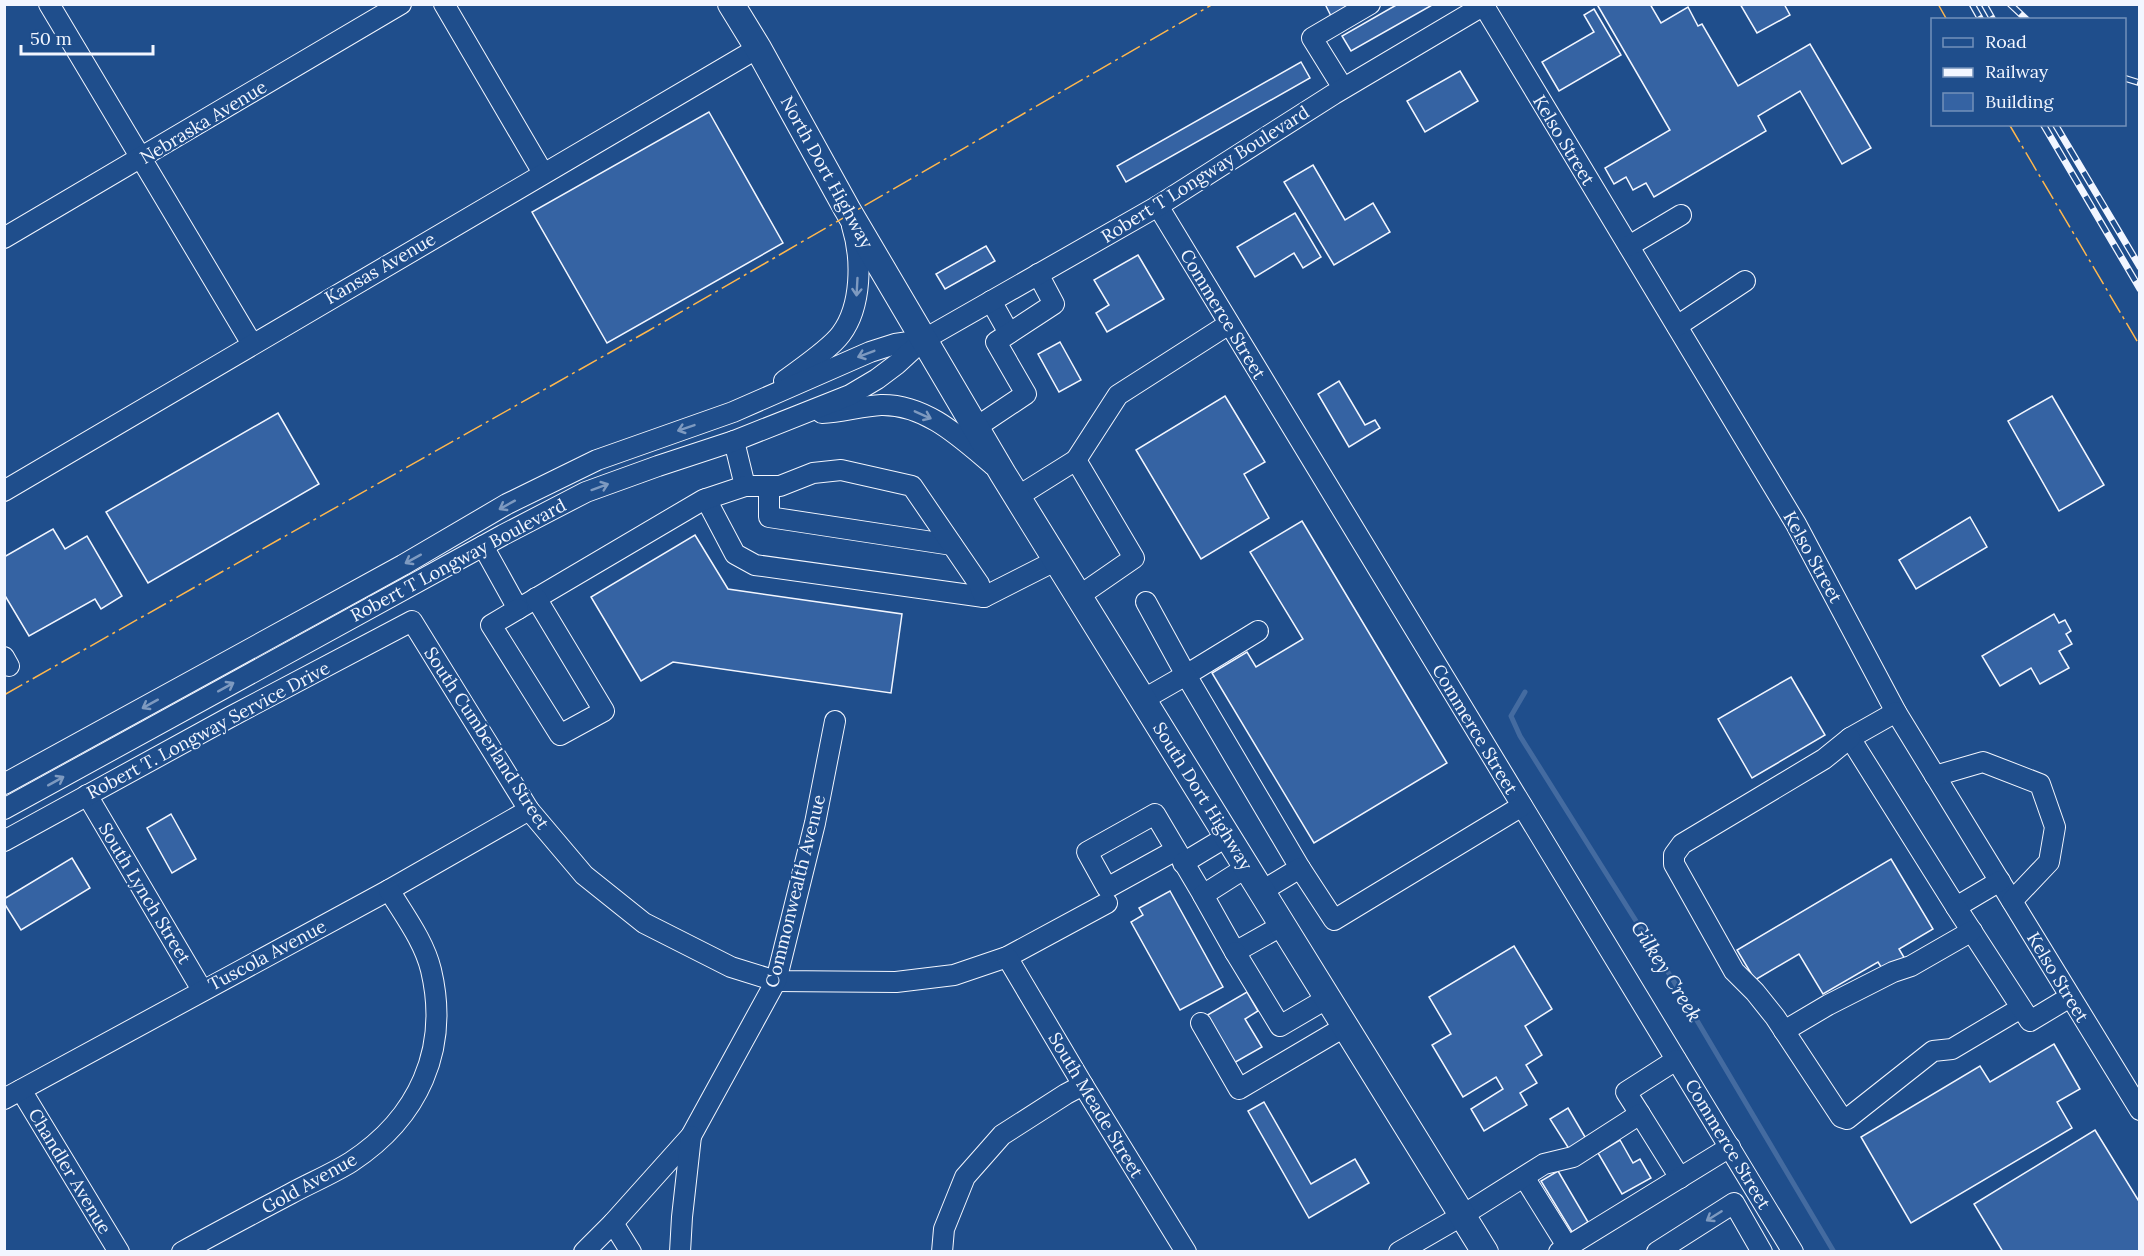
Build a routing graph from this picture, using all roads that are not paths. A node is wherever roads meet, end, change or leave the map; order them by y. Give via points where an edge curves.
1 (49, 4) edge
2 (401, 4) edge
3 (444, 4) edge
4 (731, 4) edge
5 (1370, 4) edge
6 (1485, 5) edge
7 (758, 48) junction
8 (1343, 88) junction
9 (141, 158) junction
10 (543, 173) junction
11 (1158, 206) junction
12 (847, 209) junction
13 (1680, 215) dead end
14 (4, 238) edge
15 (1629, 246) junction
16 (1038, 274) junction
17 (1745, 281) dead end
18 (990, 302) junction
19 (1229, 324) junction
20 (1677, 326) junction
21 (1009, 333) junction
22 (923, 340) junction
23 (252, 344) junction
24 (733, 412) junction
25 (804, 415) junction
26 (975, 428) junction
27 (734, 441) junction
28 (1076, 460) junction
29 (1002, 474) junction
30 (745, 486) junction
31 (769, 486) junction
32 (4, 491) edge
33 (1017, 497) junction
34 (706, 499) junction
35 (464, 530) junction
36 (487, 543) junction
37 (952, 544) junction
38 (1056, 560) junction
39 (1078, 596) junction
40 (984, 597) junction
41 (536, 598) junction
42 (1146, 602) dead end
43 (518, 609) junction
44 (412, 621) joint
45 (1258, 631) dead end
46 (1186, 675) junction
47 (1144, 699) junction
48 (1896, 712) junction
49 (835, 721) dead end
50 (1850, 738) junction
51 (1935, 776) junction
52 (4, 784) edge
53 (87, 795) junction
54 (1522, 806) junction
55 (4, 809) edge
56 (529, 810) junction
57 (1228, 836) junction
58 (4, 841) edge
59 (1247, 867) junction
60 (1300, 868) junction
61 (2000, 881) junction
62 (389, 890) junction
63 (1262, 891) junction
64 (1203, 895) junction
65 (2012, 901) junction
66 (1107, 903) dead end
67 (1956, 907) junction
68 (1283, 925) junction
69 (1972, 932) junction
70 (1235, 952) junction
71 (1007, 957) junction
72 (777, 981) junction
73 (202, 990) junction
74 (2070, 997) junction
75 (1328, 998) junction
76 (2021, 1008) junction
77 (1201, 1023) dead end
78 (1346, 1026) junction
79 (1784, 1030) junction
80 (1676, 1060) junction
81 (1083, 1085) junction
82 (13, 1095) edge
83 (2139, 1110) edge
84 (1640, 1114) junction
85 (691, 1136) junction
86 (1730, 1147) junction
87 (1524, 1177) junction
88 (1680, 1178) junction
89 (1462, 1215) junction
90 (613, 1223) junction
91 (1563, 1249) edge
92 (119, 1251) edge
93 (182, 1251) edge
94 (584, 1251) edge
95 (631, 1251) edge
96 (680, 1251) edge
97 (942, 1251) edge
98 (1186, 1251) edge
99 (1399, 1251) edge
100 (1485, 1251) edge
101 (1657, 1251) edge
102 (1762, 1251) edge
103 (1793, 1251) edge

1 - 9 street
2 - 9 street, Nebraska Avenue
3 - 10 street
4 - 7 main road, North Dort Highway
5 - 8 street via 1312,38
6 - 8 street, Robert T Longway Boulevard
6 - 15 street, Kelso Street
7 - 10 street, Kansas Avenue
7 - 12 main road, North Dort Highway
8 - 11 street, Robert T Longway Boulevard
9 - 14 street, Nebraska Avenue
9 - 23 street
10 - 23 street, Kansas Avenue
11 - 16 street, Robert T Longway Boulevard
11 - 19 street, Commerce Street
12 - 22 main road, North Dort Highway
12 -> 24 street via 857,242 857,283 856,300 841,334 785,381
13 - 15 street
15 - 20 street, Kelso Street
16 - 18 street, Robert T Longway Boulevard
16 - 21 street via 1054,304
17 - 20 street
18 - 21 street
18 - 22 street, Robert T Longway Boulevard
19 - 28 street via 1118,395
19 - 54 street, Commerce Street
20 - 48 street, Kelso Street via 1796,524
21 - 26 street via 996,342 1026,394
22 -> 24 street, Robert T Longway Boulevard via 870,352
22 - 25 street, Robert T Longway Boulevard via 877,379
22 - 26 main road, South Dort Highway
23 - 32 street, Kansas Avenue
24 -> 35 street, Robert T Longway Boulevard via 597,459
25 - 27 street, Robert T Longway Boulevard
25 -> 29 street via 881,405 906,408 928,416 959,436
26 - 29 main road, South Dort Highway
27 - 30 street
36 -> 27 street, Robert T Longway Boulevard via 586,492
28 - 33 street
28 - 39 street via 1134,558
29 - 33 main road, South Dort Highway
30 - 31 street
30 - 34 street
31 - 37 street via 768,517
31 - 37 street via 780,486 813,473 841,470 912,486
33 - 38 main road, South Dort Highway
34 - 40 street via 735,554 755,565
34 - 41 street
35 - 36 street via 479,531
35 -> 52 street, Robert T Longway Boulevard
36 - 43 street
55 -> 36 street, Robert T Longway Boulevard
37 - 40 street
38 - 39 main road, South Dort Highway
38 - 40 street
39 - 47 main road, South Dort Highway
41 - 43 street
41 - 43 street via 604,711 560,735 491,626
42 - 46 street
44 - 53 street, Robert T. Longway Service Drive
44 - 56 street, South Cumberland Street
45 - 46 street
46 - 47 street
46 - 60 street
47 - 57 main road, South Dort Highway
48 - 50 street
48 - 51 street, Kelso Street
49 - 72 street, Commonwealth Avenue
50 - 67 street
50 - 79 street via 1824,759 1682,844 1674,855 1674,864 1734,971
51 - 61 street, Kelso Street
51 - 65 street via 1983,762 2040,784 2055,827 2049,862
53 - 58 street, Robert T. Longway Service Drive
53 - 73 street, South Lynch Street
54 - 60 street via 1334,920
54 - 80 street, Commerce Street
56 - 62 street, Tuscola Avenue
56 - 72 street, South Cumberland Street via 584,875 644,923 731,967
57 - 59 main road, South Dort Highway
57 - 64 street via 1179,856
59 - 63 main road, South Dort Highway
59 - 64 street
60 - 63 street
61 - 65 street, Kelso Street
61 - 67 street
62 - 73 street, Tuscola Avenue
62 - 93 street, Gold Avenue via 431,970 436,1028 431,1064 421,1089 395,1125 350,1162
63 - 68 main road, South Dort Highway
64 - 70 street
65 - 74 street, Kelso Street
66 - 71 street, South Cumberland Street
67 - 69 street
68 - 70 street
68 - 75 main road, South Dort Highway
69 - 76 street
69 - 79 street
70 - 75 street via 1280,1026
71 - 72 street, South Cumberland Street via 954,975 896,982
71 - 81 street, South Meade Street
72 - 85 street, Commonwealth Avenue
73 - 82 street, Tuscola Avenue
74 - 76 street via 2030,1021
74 - 83 street, Kelso Street
75 - 78 main road, South Dort Highway
76 - 79 street via 1953,1049 1933,1052 1847,1119 1841,1117
77 - 78 street via 1239,1089
78 - 89 main road, South Dort Highway
80 - 84 street via 1626,1092
80 - 86 street, Commerce Street
81 - 97 street via 1002,1135 965,1177 944,1229
81 - 98 street, South Meade Street
82 - 92 street, Chandler Avenue
84 - 87 street via 1573,1157 1544,1164
84 - 88 street
85 - 90 street, Commonwealth Avenue
85 - 96 street
86 - 88 street
86 - 103 street, Commerce Street
87 - 89 street
87 - 91 street
88 - 91 street
89 - 99 street
89 - 100 main road, South Dort Highway
90 - 94 street, Commonwealth Avenue
90 - 95 street
102 -> 101 street via 1734,1203

